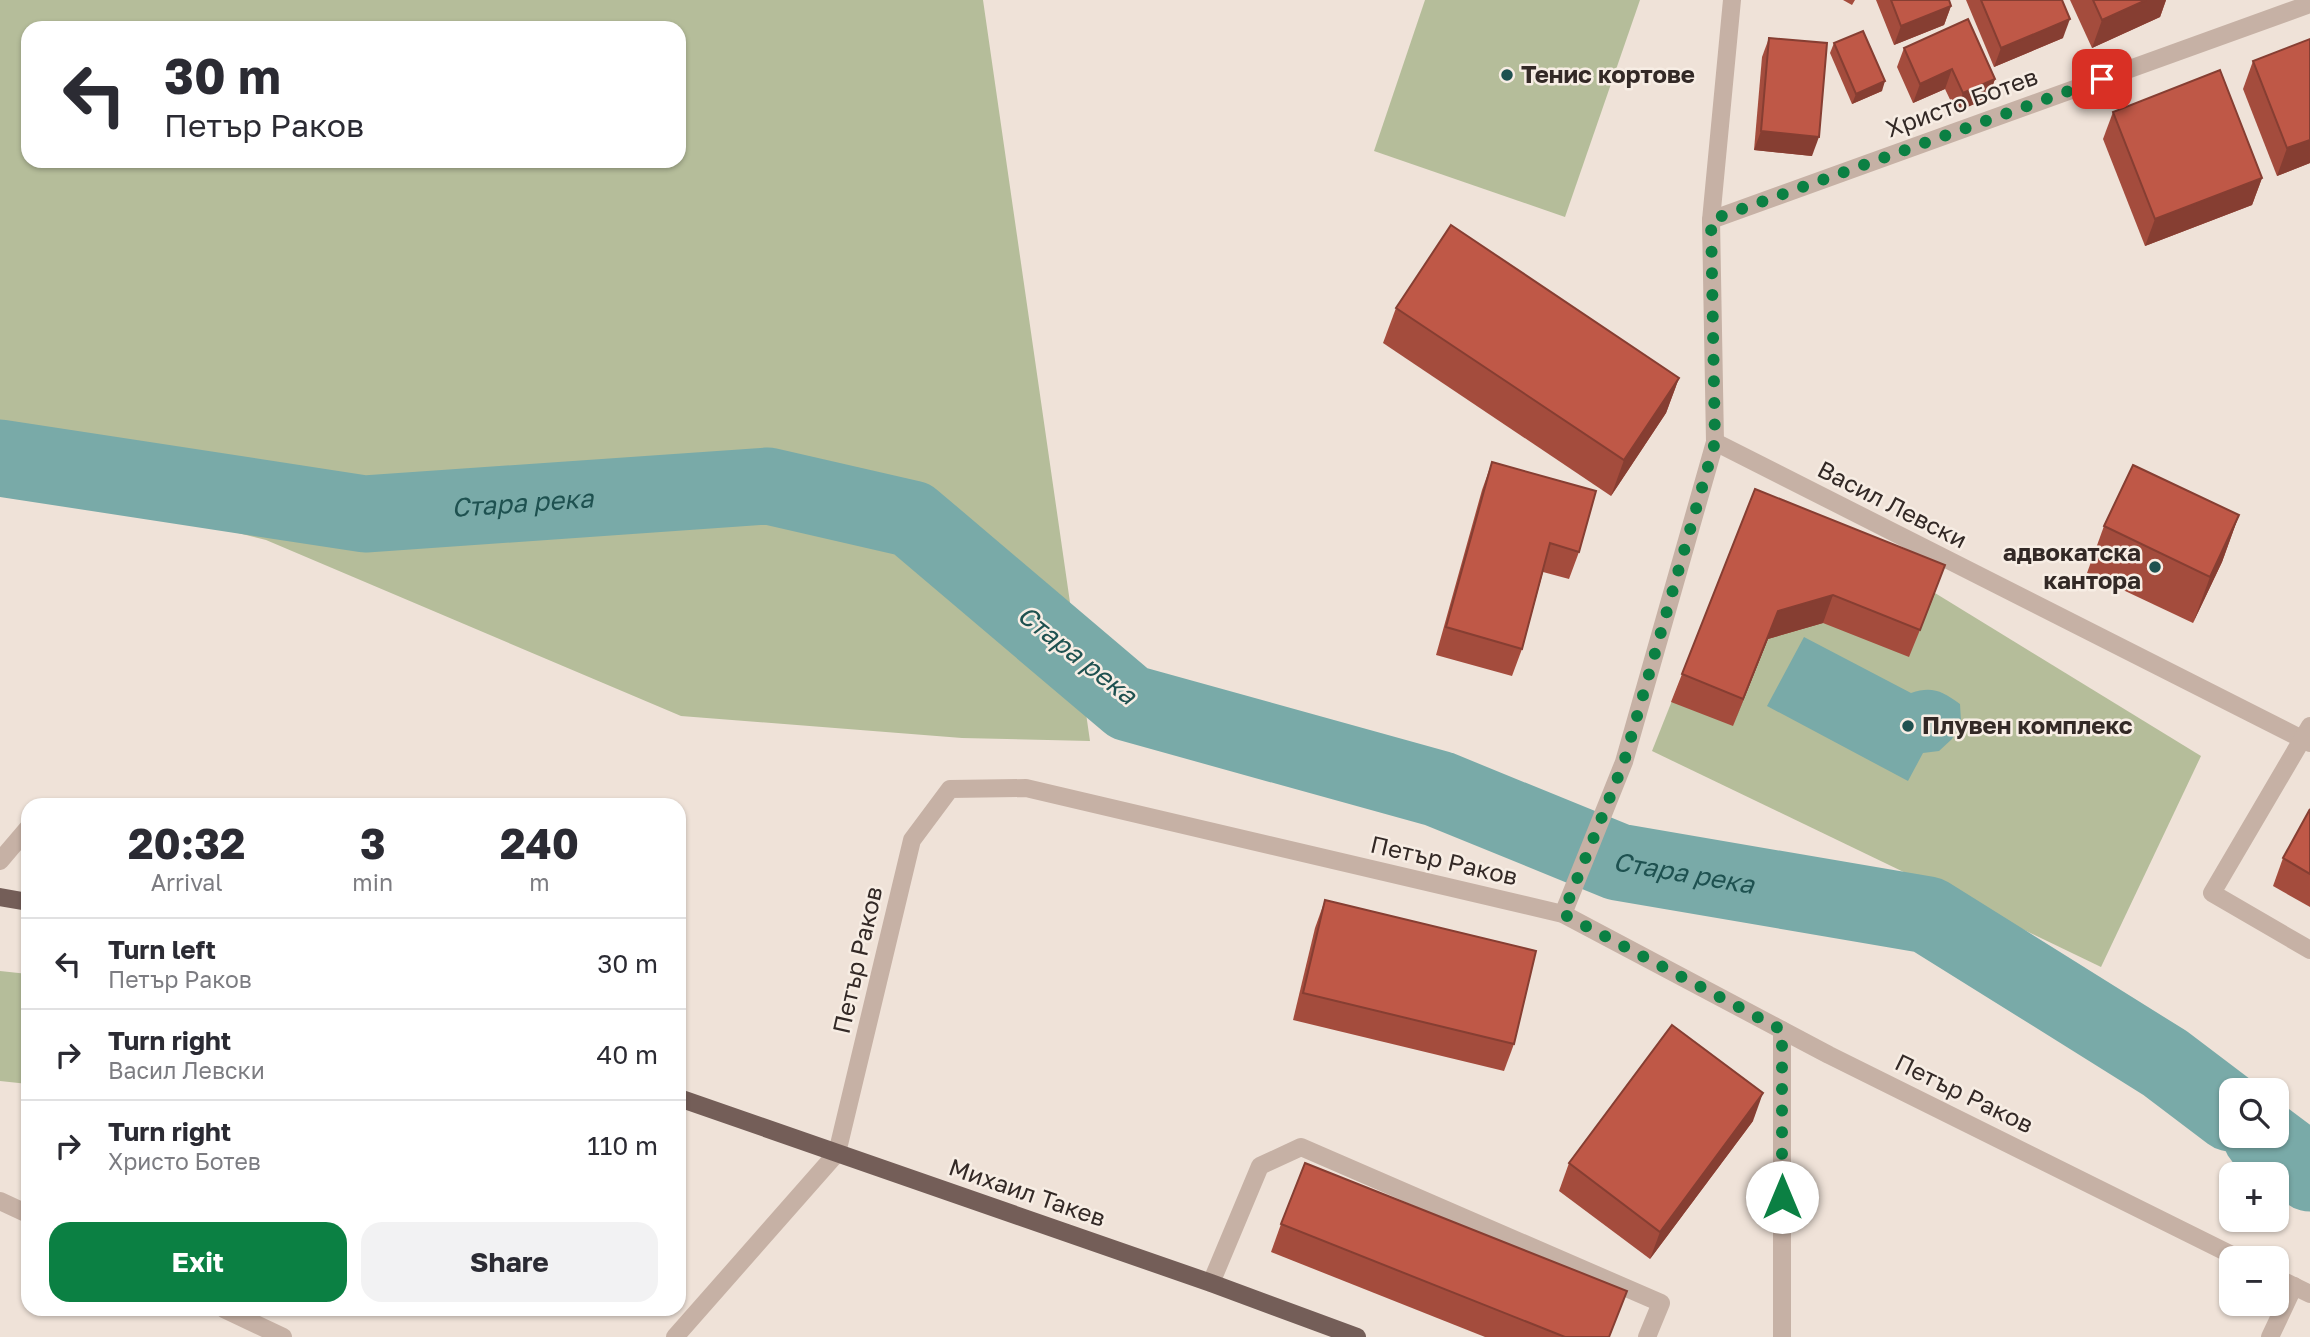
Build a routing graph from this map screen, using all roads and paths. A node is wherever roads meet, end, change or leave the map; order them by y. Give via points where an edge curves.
1 (1732, 0) edge
2 (2310, 4) edge
3 (1711, 220) junction
4 (1715, 442) junction
5 (2308, 736) edge
6 (21, 836) edge
7 (0, 861) edge
8 (0, 897) edge
9 (21, 901) edge
10 (1563, 914) junction
11 (2310, 950) edge
12 (1782, 1030) junction
13 (686, 1100) edge
14 (838, 1153) junction
15 (0, 1201) edge
16 (21, 1211) edge
17 (2219, 1248) edge
18 (1211, 1283) junction
19 (2302, 1290) edge
20 (238, 1316) edge
21 (282, 1337) edge
22 (675, 1337) edge
23 (1357, 1337) edge
24 (1647, 1337) edge
25 (1783, 1337) edge
26 (2270, 1337) edge

1 - 3 street
2 - 3 street, Христо Ботев
3 - 4 street
4 - 5 street, Васил Левски
4 - 10 street via 1624,762
5 - 11 street via 2211,893
6 - 7 street
8 - 9 main road
10 - 12 street, Петър Раков
10 - 14 street, Петър Раков via 1026,788 950,789 912,840
12 - 17 street, Петър Раков
12 - 25 street
13 - 14 main road, Михаил Такев
14 - 18 main road, Михаил Такев
14 - 22 street
15 - 16 street
18 - 23 main road, Михаил Такев
18 - 24 street via 1260,1166 1301,1147 1661,1303
19 - 26 street
20 - 21 street

